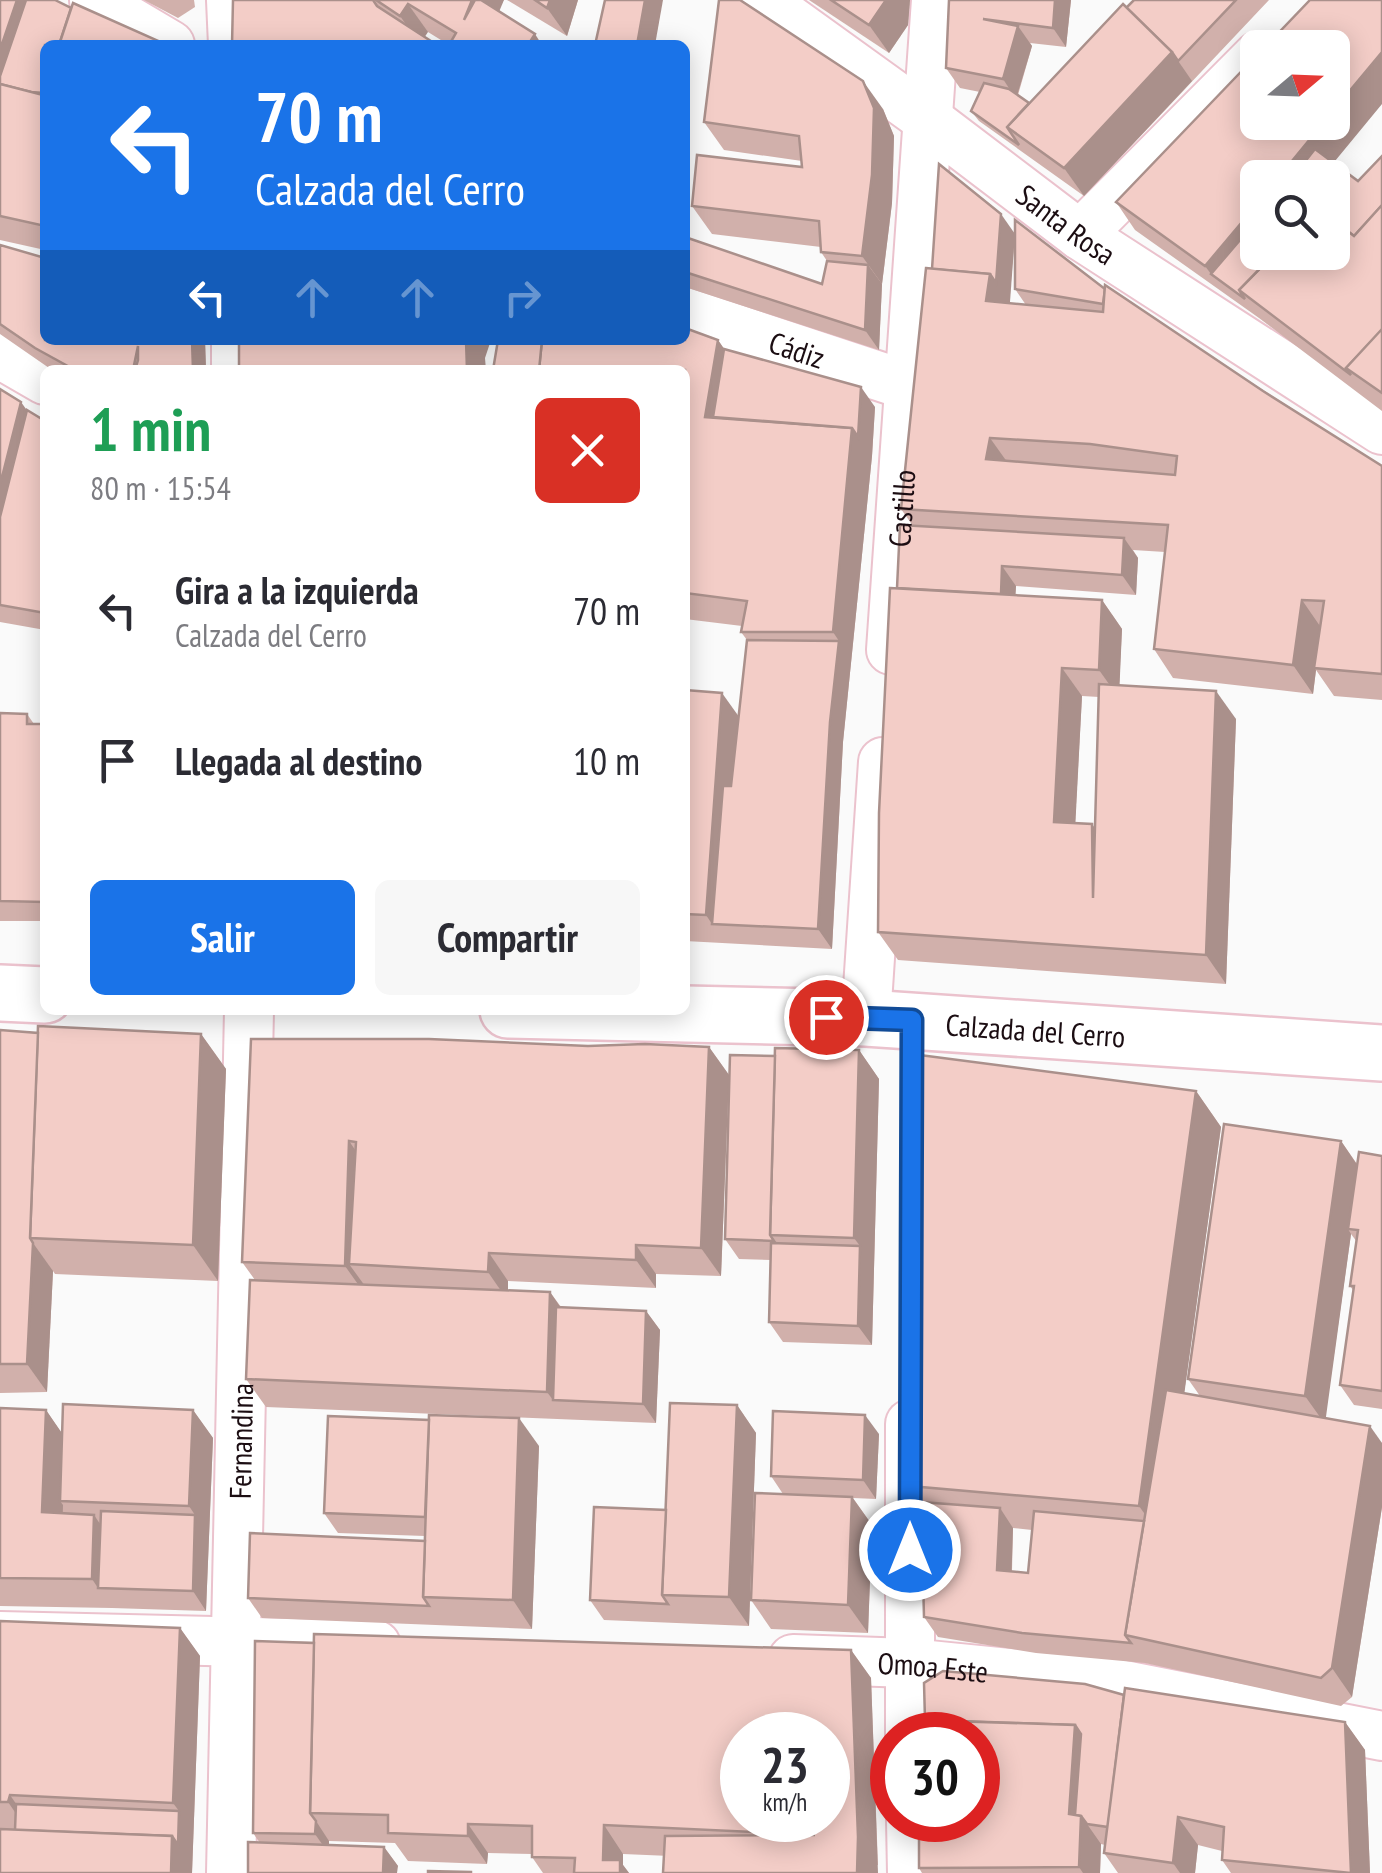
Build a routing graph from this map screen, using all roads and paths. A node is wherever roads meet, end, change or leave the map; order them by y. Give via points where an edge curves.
1 (94, 0) edge
2 (231, 0) edge
3 (762, 0) edge
4 (936, 0) edge
5 (162, 40) edge
6 (233, 40) edge
7 (1240, 73) edge
8 (930, 121) junction
9 (1080, 235) junction
10 (690, 314) edge
11 (0, 354) edge
12 (40, 377) edge
13 (909, 386) junction
14 (1382, 430) edge
15 (0, 993) edge
16 (40, 995) edge
17 (249, 1015) edge
18 (596, 1015) edge
19 (897, 1032) junction
20 (1382, 1053) edge
21 (910, 1390) edge
22 (0, 1636) edge
23 (236, 1640) junction
24 (414, 1646) edge
25 (751, 1658) edge
26 (909, 1663) junction
27 (910, 1712) edge
28 (1382, 1736) edge
29 (912, 1842) edge
30 (231, 1873) edge
31 (912, 1873) edge

1 - 5 street
2 - 6 street
3 - 8 street, Santa Rosa
4 - 8 street, Castillo
7 - 9 street
8 - 9 street, Santa Rosa
8 - 13 street, Castillo
9 - 14 street, Santa Rosa
10 - 13 street, Cádiz
11 - 12 street
13 - 19 street, Castillo via 887,712
15 - 16 main road
17 - 23 street, Fernandina
18 - 19 main road, Calzada del Cerro
19 - 20 main road, Calzada del Cerro
21 - 26 street
22 - 23 street
23 - 24 street
23 - 30 street, Fernandina
25 - 26 street, Omoa Este
26 - 27 street
26 - 28 street, Omoa Este via 1120,1684
29 - 31 street

